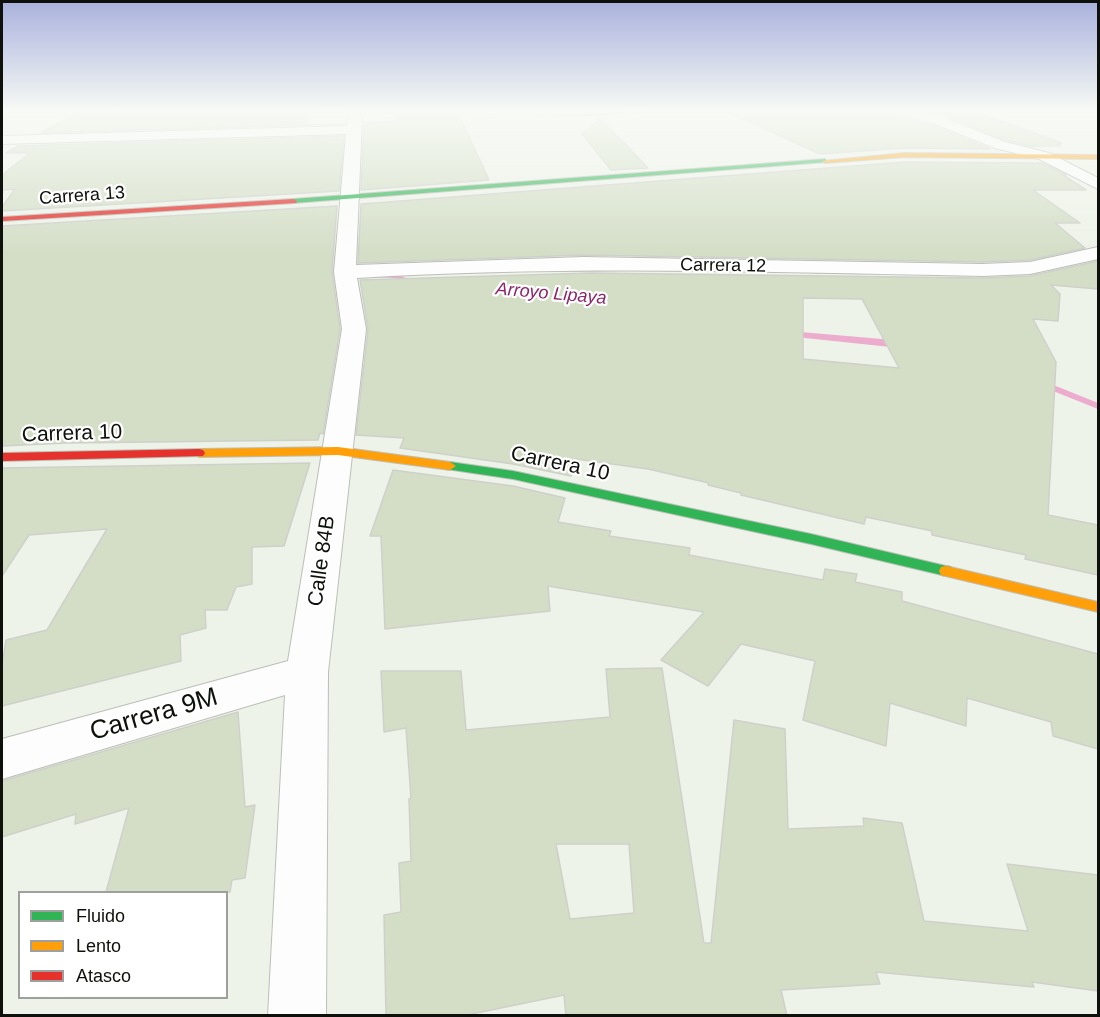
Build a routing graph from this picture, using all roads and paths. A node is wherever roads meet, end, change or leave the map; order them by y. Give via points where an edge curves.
1 (351, 157) edge
2 (875, 157) edge
3 (1047, 157) edge
4 (1098, 184) edge
5 (348, 198) junction
6 (2, 219) edge
7 (1098, 253) edge
8 (346, 276) junction
9 (338, 452) junction
10 (2, 457) edge
11 (1098, 607) edge
12 (307, 672) junction
13 (2, 759) edge
14 (297, 1016) edge

1 - 5 street, Calle 84B
2 - 5 street, Carrera 13
3 - 4 street
5 - 6 street, Carrera 13
5 - 8 street, Calle 84B
7 - 8 street, Carrera 12 via 1030,268 982,270 434,265
8 - 9 street, Calle 84B via 354,329
9 - 10 street, Carrera 10
9 - 11 street, Carrera 10 via 513,474
9 - 12 street, Calle 84B
12 - 13 street, Carrera 9M
12 - 14 street, Calle 84B

